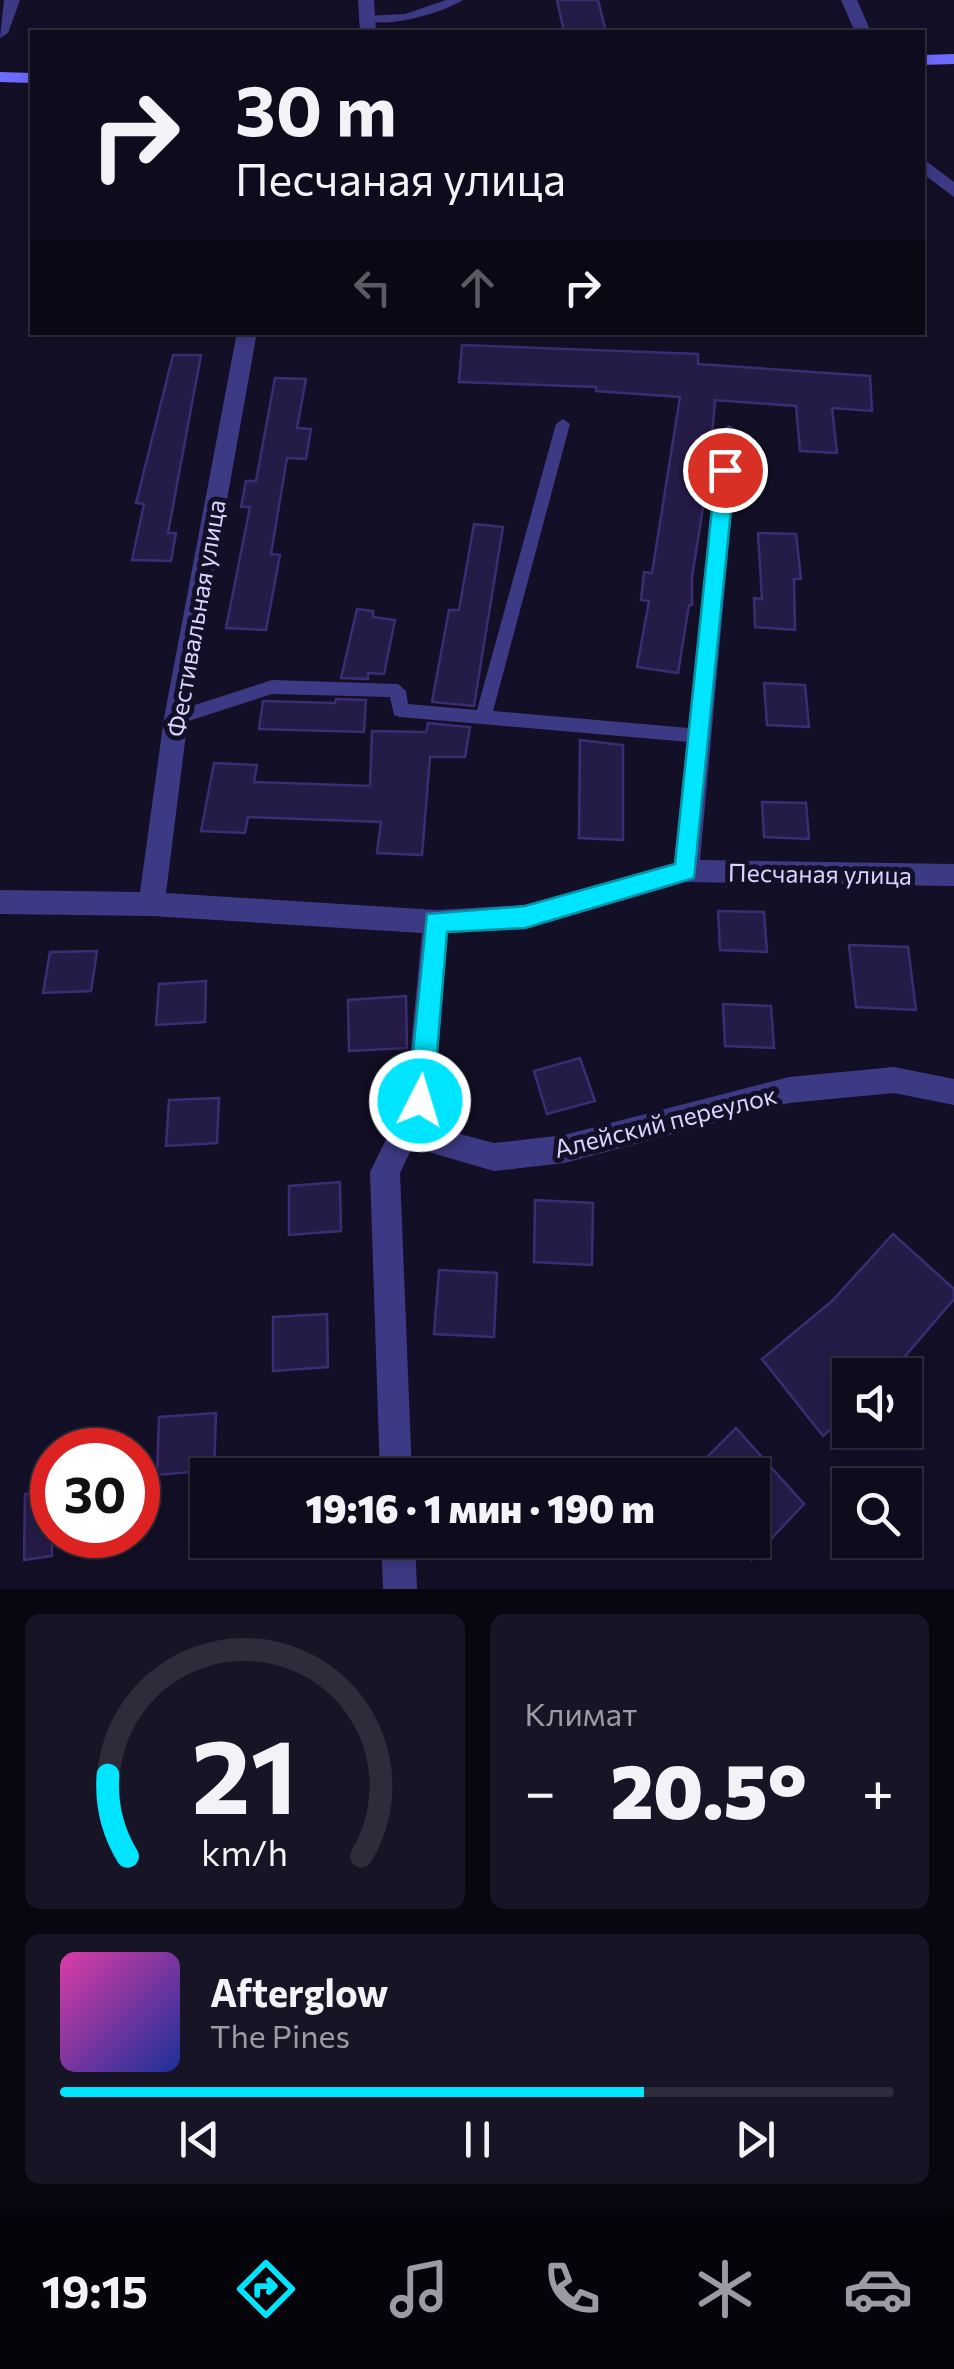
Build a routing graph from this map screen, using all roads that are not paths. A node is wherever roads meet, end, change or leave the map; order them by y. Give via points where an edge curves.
1 (12, 0) edge
2 (366, 0) edge
3 (457, 0) edge
4 (848, 0) edge
5 (368, 26) edge
6 (862, 30) edge
7 (0, 33) edge
8 (954, 59) edge
9 (925, 60) edge
10 (0, 77) edge
11 (30, 78) edge
12 (925, 166) edge
13 (954, 191) edge
14 (247, 335) edge
15 (564, 424) dead end
16 (729, 432) dead end
17 (483, 717) junction
18 (176, 718) junction
19 (700, 736) junction
20 (686, 871) junction
21 (954, 875) edge
22 (0, 902) edge
23 (152, 904) junction
24 (436, 922) junction
25 (954, 1092) edge
26 (420, 1101) junction
27 (395, 1458) edge
28 (399, 1558) edge
29 (400, 1589) edge

1 - 7 street
2 - 5 street
3 - 5 lane
4 - 6 street
8 - 9 street
10 - 11 street
12 - 13 street
14 - 18 street, Фестивальная улица
15 - 17 lane
16 - 19 street
17 - 18 lane via 400,710 398,691 272,686
17 - 19 lane
18 - 23 street, Фестивальная улица
19 - 20 street
20 - 21 street, Песчаная улица
20 - 24 street, Песчаная улица via 525,917
22 - 23 street
23 - 24 street
24 - 26 street
25 - 26 street, Алейский переулок via 894,1080 789,1090 564,1149 494,1157 434,1141
26 - 27 street via 386,1172
28 - 29 street

